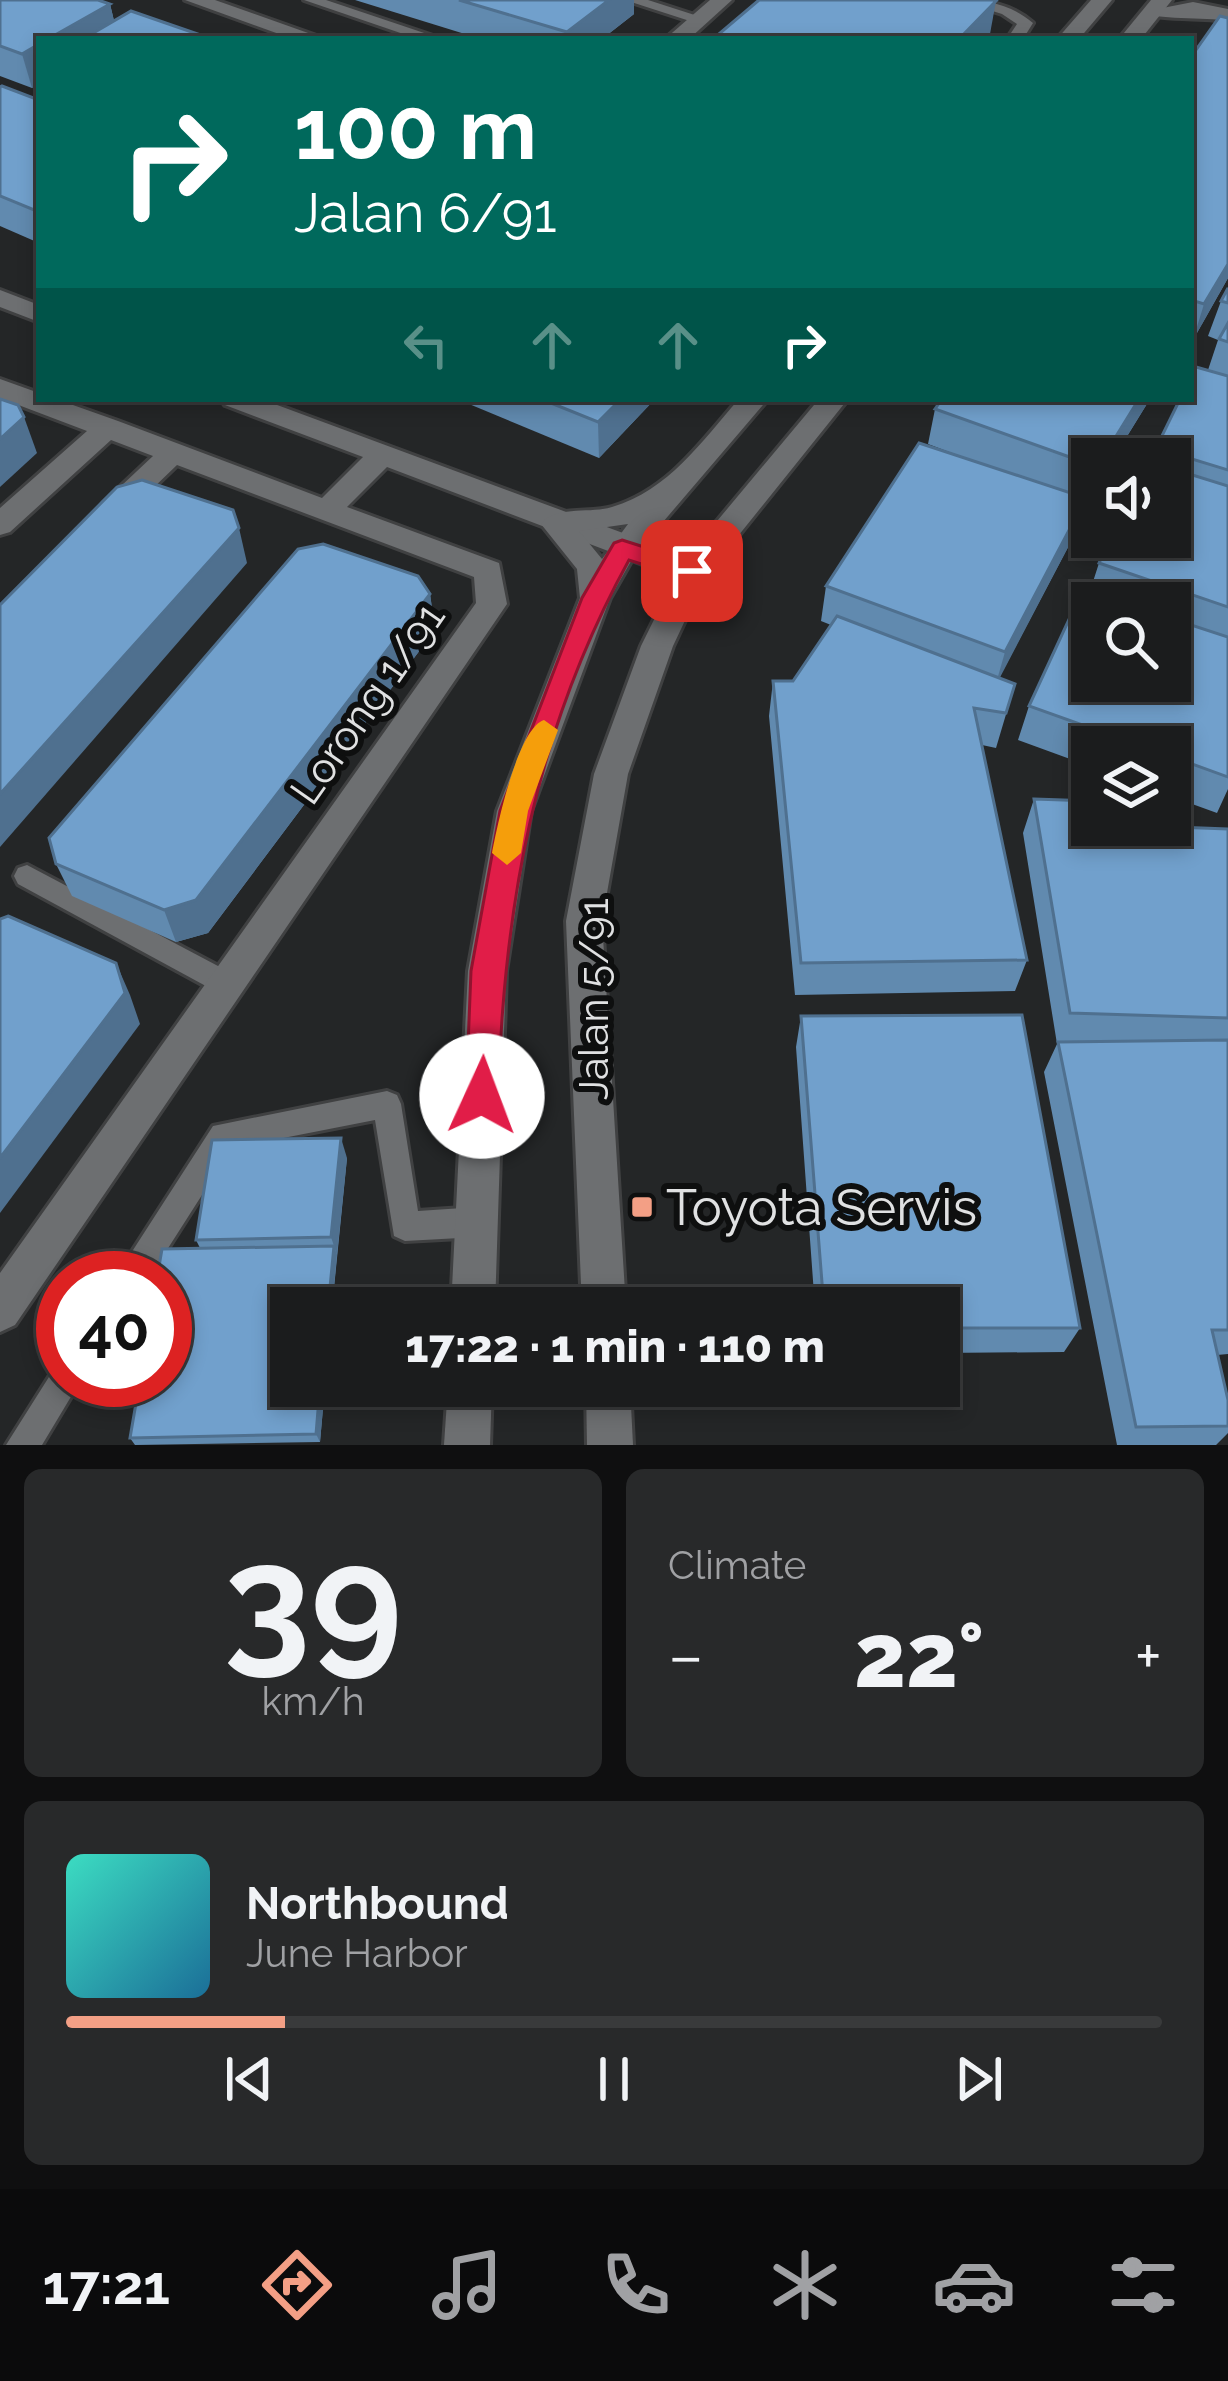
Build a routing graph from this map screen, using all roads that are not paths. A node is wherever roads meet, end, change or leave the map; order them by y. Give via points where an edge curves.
1 (311, 0) edge
2 (632, 0) edge
3 (722, 0) edge
4 (964, 0) edge
5 (1103, 0) edge
6 (203, 1) edge
7 (1186, 4) edge
8 (1157, 6) edge
9 (1228, 15) edge
10 (699, 20) junction
11 (305, 36) edge
12 (425, 36) edge
13 (680, 36) edge
14 (1017, 36) edge
15 (1071, 36) edge
16 (1132, 36) edge
17 (0, 298) edge
18 (36, 313) edge
19 (0, 388) edge
20 (36, 401) edge
21 (39, 402) edge
22 (246, 402) edge
23 (751, 402) edge
24 (832, 402) edge
25 (108, 427) junction
26 (174, 452) junction
27 (381, 456) junction
28 (675, 489) junction
29 (328, 509) junction
30 (556, 524) junction
31 (0, 525) edge
32 (95, 528) edge
33 (622, 549) junction
34 (692, 571) junction
35 (595, 598) junction
36 (27, 876) dead end
37 (225, 983) junction
38 (478, 1222) junction
39 (148, 1251) edge
40 (474, 1287) edge
41 (603, 1287) edge
42 (0, 1310) edge
43 (48, 1407) edge
44 (23, 1445) edge

1 - 12 lane
2 - 10 lane
3 - 10 street
4 - 14 lane via 1025,23
5 - 8 street
5 - 15 street
6 - 11 street
7 - 8 street
7 - 9 street
8 - 16 street
10 - 13 street
17 - 18 street
19 - 20 street, Lorong 1/91
21 - 25 street, Lorong 1/91
22 - 27 street
23 - 28 street
24 - 34 street, Jalan 5/91
25 - 26 street, Lorong 1/91
25 - 31 street
26 - 29 street, Lorong 1/91
26 - 32 street
27 - 29 street
27 - 30 street
28 - 30 street via 617,517
28 - 33 street
29 - 37 street, Lorong 1/91 via 488,571 492,604
30 - 33 street
30 - 35 street via 592,567
33 - 34 street
33 - 35 street
34 - 41 street, Jalan 5/91 via 611,775 584,921
35 - 38 street via 514,811 487,971
36 - 37 lane
37 - 42 street, Lorong 1/91
38 - 39 lane via 405,1226 387,1104 223,1136
38 - 40 street
43 - 44 lane

